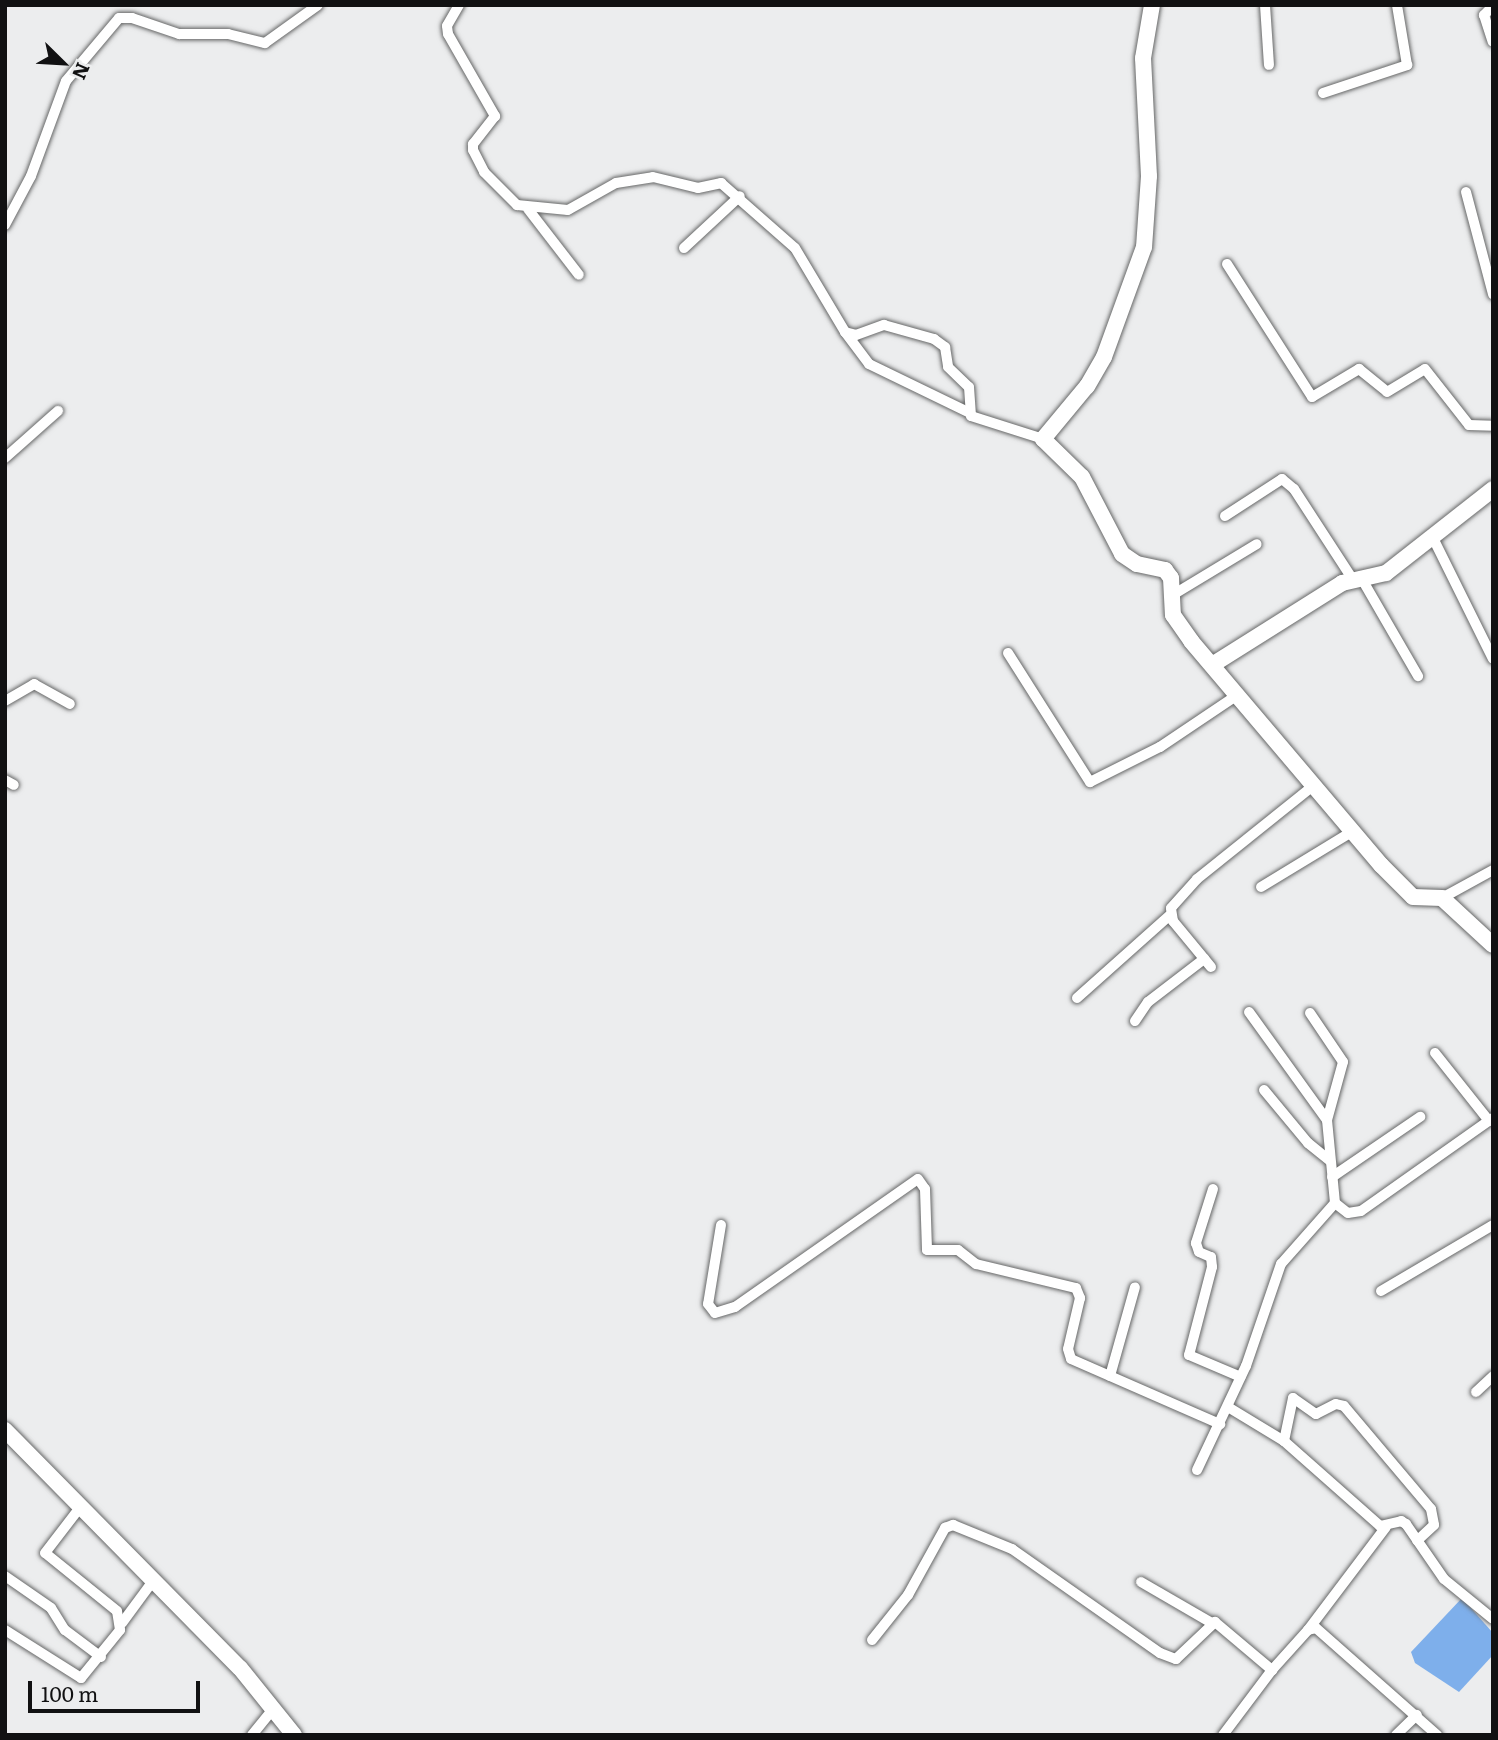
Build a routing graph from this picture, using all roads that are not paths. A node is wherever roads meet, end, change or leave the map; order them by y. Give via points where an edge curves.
1 (318, 5) edge
2 (459, 5) edge
3 (1152, 5) edge
4 (1265, 5) edge
5 (1397, 5) edge
6 (1493, 6) edge
7 (1493, 42) edge
8 (1269, 65) dead end
9 (1323, 93) dead end
10 (1466, 192) dead end
11 (740, 196) junction
12 (528, 209) junction
13 (5, 226) edge
14 (684, 248) dead end
15 (1227, 264) dead end
16 (579, 275) dead end
17 (1493, 294) edge
18 (845, 332) junction
19 (58, 411) dead end
20 (968, 412) junction
21 (1493, 426) edge
22 (1043, 439) junction
23 (5, 458) edge
24 (1493, 489) edge
25 (1225, 516) dead end
26 (1432, 536) junction
27 (1258, 544) dead end
28 (1358, 581) junction
29 (1171, 596) junction
30 (1008, 653) dead end
31 (1493, 659) edge
32 (1212, 665) junction
33 (1418, 676) dead end
34 (1239, 694) junction
35 (5, 701) edge
36 (70, 704) dead end
37 (1313, 786) junction
38 (1353, 831) junction
39 (1493, 870) edge
40 (1261, 887) dead end
41 (1442, 898) junction
42 (1170, 915) junction
43 (1493, 945) edge
44 (1077, 998) dead end
45 (1249, 1012) dead end
46 (1310, 1013) dead end
47 (1135, 1021) dead end
48 (1435, 1053) dead end
49 (1264, 1090) dead end
50 (1420, 1117) dead end
51 (1326, 1120) junction
52 (1491, 1120) edge
53 (1330, 1161) junction
54 (1332, 1177) junction
55 (1213, 1189) dead end
56 (1335, 1203) junction
57 (721, 1225) dead end
58 (1493, 1225) edge
59 (1135, 1287) dead end
60 (1381, 1291) dead end
61 (1110, 1376) junction
62 (1493, 1376) edge
63 (1241, 1377) junction
64 (1476, 1392) dead end
65 (1228, 1407) junction
66 (1220, 1424) junction
67 (5, 1430) edge
68 (1284, 1441) junction
69 (1197, 1470) dead end
70 (81, 1506) junction
71 (1386, 1527) junction
72 (1417, 1541) junction
73 (5, 1576) edge
74 (153, 1581) junction
75 (1141, 1582) dead end
76 (1493, 1619) edge
77 (1210, 1622) junction
78 (121, 1623) junction
79 (5, 1630) edge
80 (1308, 1630) junction
81 (872, 1640) dead end
82 (101, 1657) junction
83 (1272, 1670) junction
84 (274, 1708) junction
85 (1417, 1714) junction
86 (251, 1735) edge
87 (294, 1735) edge
88 (1223, 1735) edge
89 (1396, 1735) edge
90 (1437, 1735) edge

1 - 13 street via 265,43 228,34 179,34 119,18 66,81 32,176
2 - 12 street via 447,26 448,34 495,116 473,150 484,172 517,205
3 - 22 street via 1143,58 1149,176 1144,247 1104,357 1087,386
4 - 8 street
5 - 9 street via 1407,65
6 - 7 street via 1484,15
10 - 17 street
11 - 12 street via 721,183 698,188 653,177 616,183 568,209
11 - 14 street
11 - 18 street via 801,256
12 - 16 street
15 - 21 street via 1312,397 1359,369 1387,392 1425,369 1469,425
18 - 20 street via 869,364
18 - 20 street via 856,335 884,325 934,339 944,347 948,367 969,387
19 - 23 street
20 - 22 street via 977,420 1008,425
22 - 29 street via 1082,477 1122,554 1137,564 1165,570 1171,578
24 - 26 street
25 - 28 street via 1282,479 1294,489
26 - 28 street via 1386,573
26 - 31 street
27 - 29 street
28 - 32 street via 1329,590
28 - 33 street
29 - 32 street via 1173,615
30 - 34 street via 1090,782 1160,747
32 - 34 street
34 - 37 street
35 - 36 street via 34,684
37 - 38 street
37 - 42 street via 1197,879
38 - 40 street
38 - 41 street via 1402,889 1413,897
39 - 41 street
41 - 43 street
42 - 44 street
42 - 47 street via 1208,963 1148,1002
45 - 51 street
46 - 51 street via 1343,1062
48 - 52 street
49 - 53 street via 1308,1143
50 - 54 street
51 - 53 street
52 - 56 street via 1361,1211 1348,1213
53 - 54 street
54 - 56 street
55 - 63 street via 1196,1243 1212,1267 1189,1355
56 - 63 street via 1281,1264
57 - 61 street via 708,1304 715,1313 735,1307 918,1179 925,1189 928,1250 958,1250 976,1264 1076,1288 1080,1298 1068,1355
58 - 60 street
59 - 61 street
61 - 66 street
62 - 64 street
63 - 65 street
65 - 66 street
65 - 68 street
66 - 69 street
67 - 70 street
68 - 71 street
68 - 72 street via 1293,1398 1316,1414 1336,1404 1344,1406 1431,1509 1434,1525
70 - 74 street
70 - 78 street via 45,1553 117,1611
71 - 72 street via 1401,1521
71 - 80 street
72 - 76 street via 1444,1579
73 - 82 street via 56,1612 65,1630
74 - 78 street
74 - 84 street
75 - 77 street
77 - 81 street via 1176,1659 1167,1656 1012,1549 949,1525 908,1595
77 - 83 street via 1220,1625
78 - 82 street
79 - 82 street via 81,1678
80 - 83 street
80 - 85 street via 1316,1628 1335,1640
83 - 88 street
84 - 86 street
84 - 87 street
85 - 89 street
85 - 90 street

